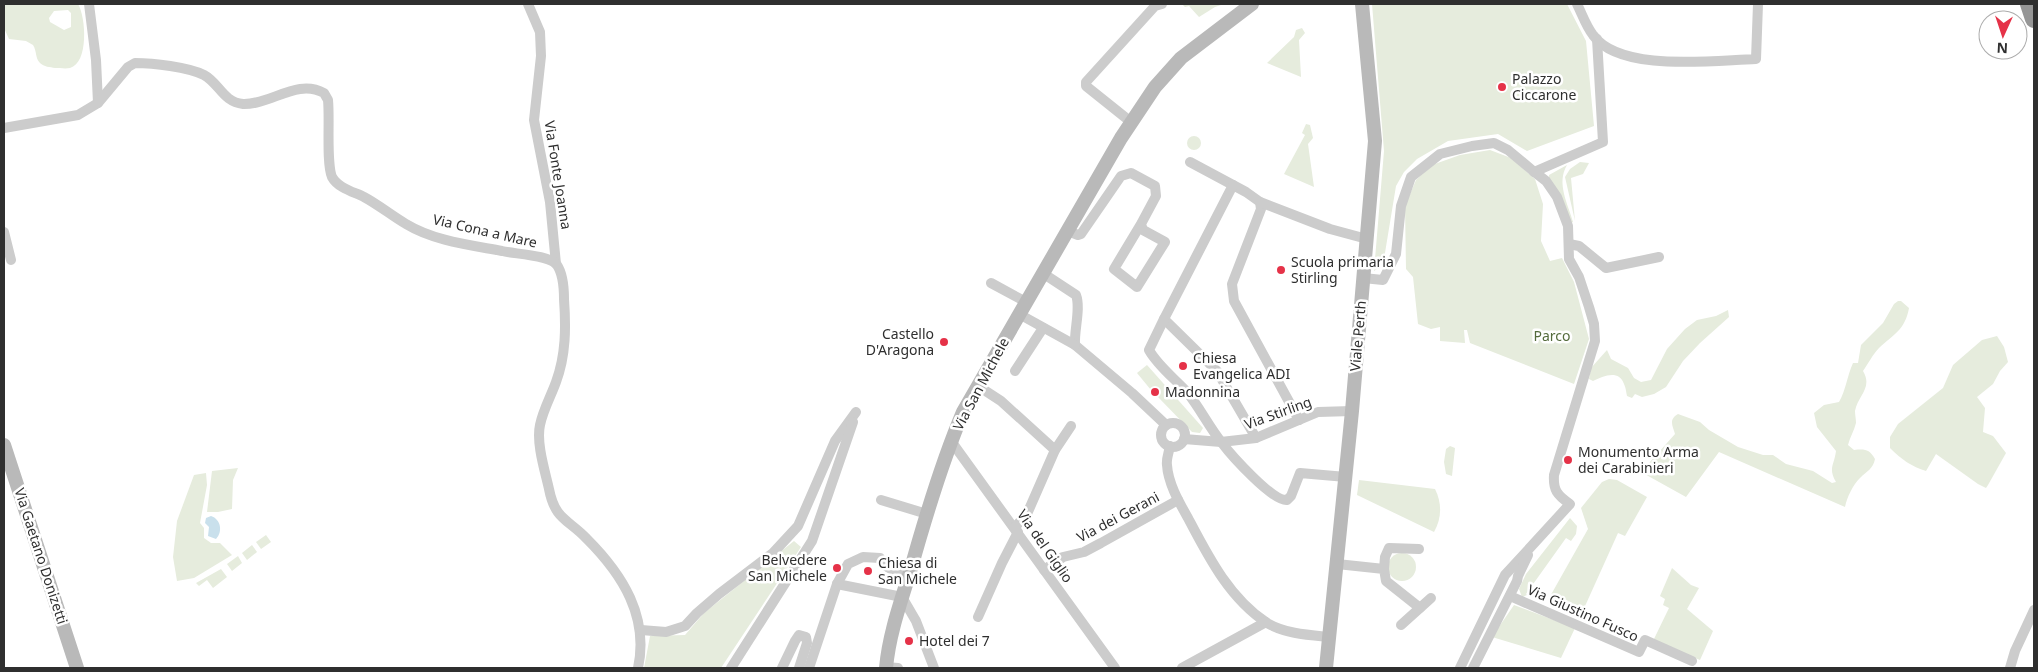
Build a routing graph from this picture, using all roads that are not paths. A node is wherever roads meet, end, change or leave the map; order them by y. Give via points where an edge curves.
1 (89, 4) edge
2 (528, 4) edge
3 (1162, 4) edge
4 (1252, 4) edge
5 (1362, 4) edge
6 (1577, 4) edge
7 (1758, 4) edge
8 (2029, 4) edge
9 (2034, 19) edge
10 (1597, 39) junction
11 (98, 102) junction
12 (1131, 122) junction
13 (4, 128) edge
14 (1190, 162) dead end
15 (1534, 172) junction
16 (1233, 185) junction
17 (1260, 202) junction
18 (1141, 224) junction
19 (1068, 231) junction
20 (4, 232) edge
21 (1367, 239) junction
22 (1569, 244) junction
23 (1659, 257) dead end
24 (11, 260) dead end
25 (556, 264) junction
26 (1044, 274) junction
27 (1364, 278) junction
28 (991, 282) dead end
29 (1023, 308) junction
30 (1164, 319) junction
31 (1044, 328) junction
32 (1075, 345) junction
33 (1015, 371) dead end
34 (978, 386) junction
35 (1352, 411) junction
36 (1299, 420) junction
37 (1166, 425) junction
38 (1071, 426) dead end
39 (1256, 438) junction
40 (1184, 439) junction
41 (951, 441) junction
42 (1221, 442) junction
43 (4, 445) edge
44 (1170, 446) junction
45 (1055, 450) junction
46 (1346, 477) junction
47 (881, 500) dead end
48 (1178, 500) junction
49 (927, 514) junction
50 (1016, 530) junction
51 (1419, 549) dead end
52 (1337, 564) junction
53 (1384, 569) junction
54 (1044, 570) junction
55 (1513, 574) junction
56 (909, 575) junction
57 (838, 584) junction
58 (1510, 596) junction
59 (902, 597) junction
60 (1431, 598) dead end
61 (1420, 608) junction
62 (2034, 610) edge
63 (978, 617) dead end
64 (1266, 622) junction
65 (1401, 625) dead end
66 (641, 630) junction
67 (1330, 637) junction
68 (1692, 661) dead end
69 (1195, 665) edge
70 (77, 668) edge
71 (638, 668) edge
72 (731, 668) edge
73 (782, 668) edge
74 (799, 668) edge
75 (809, 668) edge
76 (890, 668) edge
77 (934, 668) edge
78 (1115, 668) edge
79 (1182, 668) edge
80 (1326, 668) edge
81 (1460, 668) edge
82 (1473, 668) edge
83 (2010, 668) edge

1 - 11 street
2 - 25 street, Via Fonte Joanna via 540,32 541,56 534,120 550,202
3 - 12 street via 1155,6 1086,82 1086,86
4 - 12 street, Via San Michele via 1181,58 1155,87
5 - 21 street, Viale Perth via 1375,141
6 - 10 street
7 - 10 street via 1756,59 1640,60 1611,50
8 - 9 highway
10 - 15 street via 1603,142
11 - 13 street, Via Cona a Mare via 72,118
11 - 25 street, Via Cona a Mare via 128,67 136,63 206,76 226,98 241,104 259,102 297,89 318,90 328,100 331,174 340,185 427,234 549,259
12 - 19 street, Via San Michele
14 - 16 street
15 - 22 street via 1546,181 1557,198 1567,225
15 - 27 street via 1508,150 1494,143 1440,154 1411,177 1401,206 1396,254 1383,280
16 - 17 street
16 - 30 street
17 - 21 street via 1330,229
17 - 36 street via 1261,209 1232,284 1232,293
18 - 18 street via 1143,230 1165,242 1137,286 1114,270
18 - 19 street via 1156,190 1155,186 1131,173 1117,179 1081,234
19 - 26 street, Via San Michele
20 - 24 street
21 - 27 street, Viale Perth
22 - 23 street via 1579,246 1606,268
22 - 55 street via 1569,259 1579,277 1595,334 1554,475 1558,496 1570,504 1534,543
25 - 66 street via 563,287 566,329 561,366 540,424 548,488 556,513 587,538 609,563 636,609
26 - 29 street, Via San Michele
26 - 32 street via 1076,295
27 - 35 street, Viale Perth
28 - 29 street
29 - 31 street
29 - 34 street, Via San Michele
30 - 39 street via 1217,371
30 - 42 street via 1149,350 1199,407
31 - 32 street
31 - 33 street
32 - 37 street
34 - 41 street, Via San Michele
34 - 45 street via 1001,401
35 - 36 street, Via Stirling via 1318,412
35 - 46 street, Viale Perth
36 - 39 street, Via Stirling
37 - 40 street via 1180,425
37 - 44 street via 1161,435
38 - 45 street
39 - 42 street, Via Stirling
40 - 42 street, Via Stirling
40 - 44 street via 1178,445
41 - 49 street, Via San Michele
41 - 50 street, Via del Giglio
42 - 46 street via 1252,475 1283,501 1291,496 1300,473
43 - 70 street, Via Gaetano Donizetti
44 - 48 street via 1167,465
45 - 50 street via 1027,514
46 - 52 street, Viale Perth
47 - 49 street
48 - 54 street, Via dei Gerani via 1101,544 1063,557
48 - 64 street via 1217,572 1232,591
49 - 56 street, Via San Michele
50 - 54 street, Via del Giglio
50 - 63 street
51 - 53 street via 1390,548 1384,558
52 - 53 street
52 - 67 street, Viale Perth
53 - 61 street via 1386,581
54 - 78 street, Via del Giglio
55 - 58 street via 1518,581
55 - 81 street via 1504,576
56 - 57 street via 883,565 880,558 862,557 848,564
56 - 59 street, Via San Michele
57 - 59 street
57 - 75 street
58 - 68 street, Via Giustino Fusco via 1639,652 1645,640
58 - 82 street
59 - 76 street, Via San Michele via 891,634
59 - 77 street via 916,621
60 - 61 street
61 - 65 street
62 - 83 street
64 - 67 street via 1291,632
64 - 69 street
66 - 71 street via 642,652
66 - 72 street via 666,632 685,626 773,553 798,526 835,440 856,412 812,541
67 - 80 street, Viale Perth
69 - 79 street
73 - 74 street via 795,641 803,635 807,643

